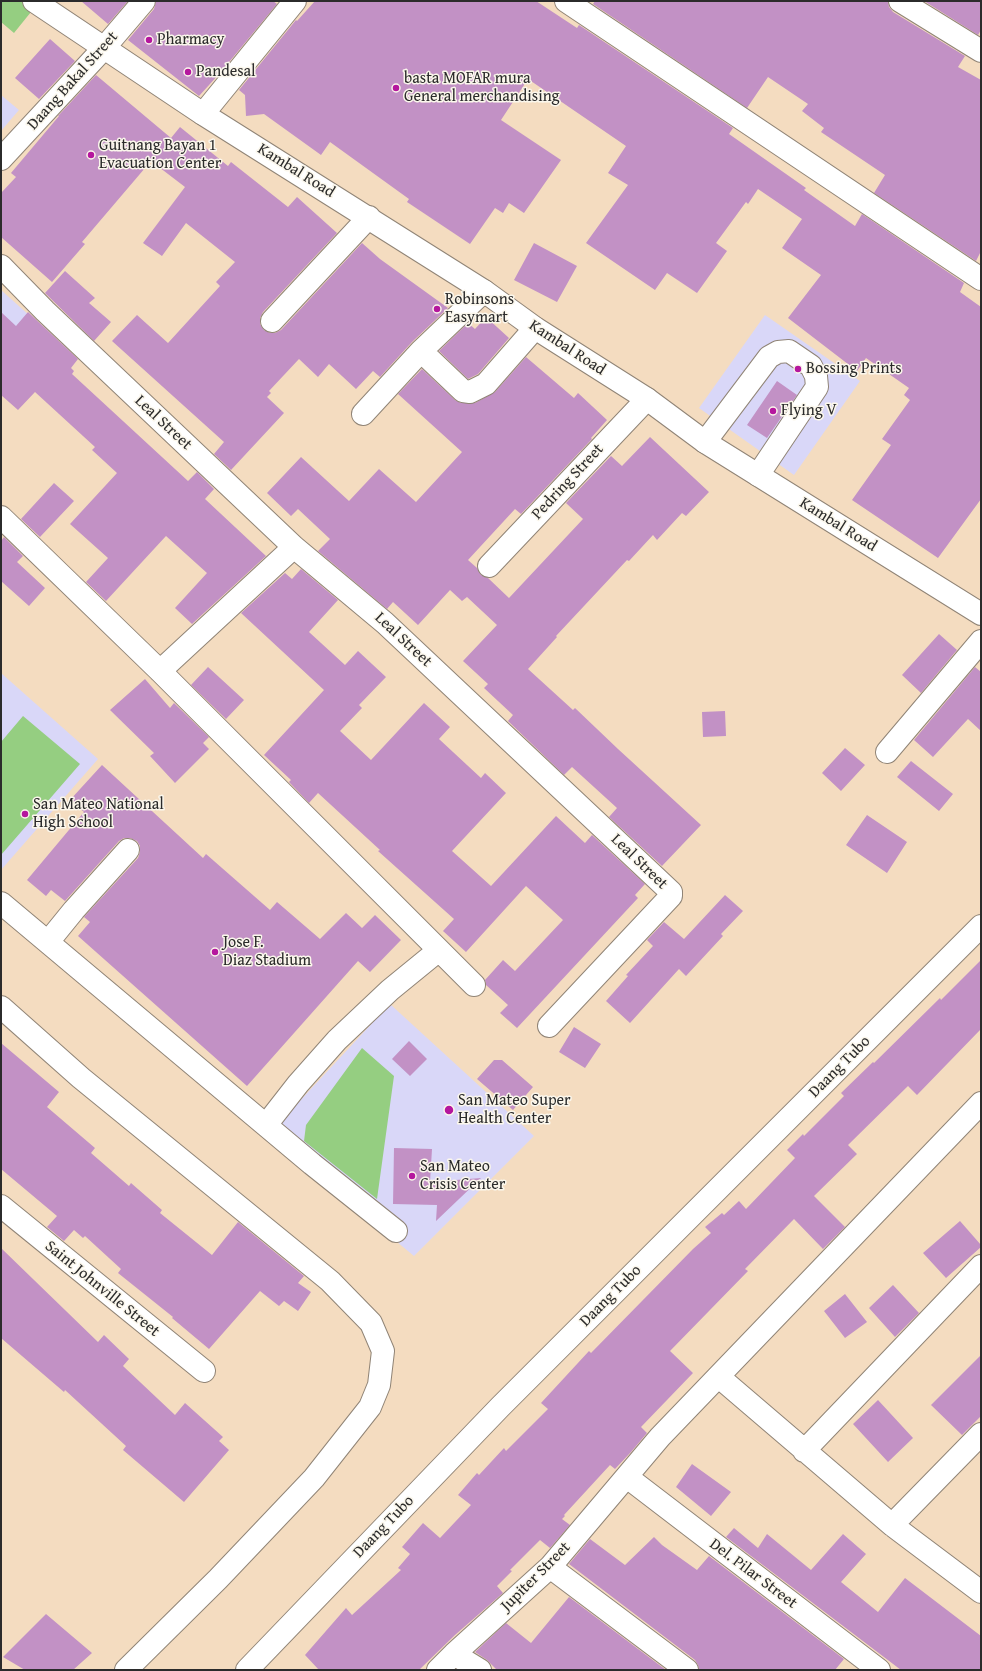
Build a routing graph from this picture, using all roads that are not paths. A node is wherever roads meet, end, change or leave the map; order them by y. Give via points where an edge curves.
1 (34, 1) edge
2 (144, 1) edge
3 (295, 1) edge
4 (566, 1) edge
5 (900, 1) edge
6 (104, 48) junction
7 (981, 51) edge
8 (203, 114) junction
9 (1, 159) edge
10 (369, 217) junction
11 (1, 266) edge
12 (981, 279) edge
13 (484, 291) junction
14 (272, 321) dead end
15 (535, 328) junction
16 (422, 351) junction
17 (647, 399) junction
18 (363, 414) dead end
19 (705, 442) junction
20 (758, 475) junction
21 (1, 517) edge
22 (294, 547) junction
23 (489, 566) dead end
24 (981, 614) edge
25 (981, 641) edge
26 (160, 672) junction
27 (887, 752) dead end
28 (128, 850) dead end
29 (1, 902) edge
30 (981, 926) edge
31 (48, 942) junction
32 (439, 950) junction
33 (474, 985) dead end
34 (1, 1007) edge
35 (549, 1026) dead end
36 (981, 1103) edge
37 (266, 1125) junction
38 (1, 1206) edge
39 (396, 1231) dead end
40 (981, 1266) edge
41 (204, 1371) dead end
42 (719, 1376) junction
43 (981, 1434) edge
44 (804, 1451) junction
45 (627, 1477) junction
46 (892, 1525) junction
47 (550, 1567) junction
48 (981, 1592) edge
49 (454, 1654) junction
50 (126, 1670) edge
51 (246, 1670) edge
52 (438, 1670) edge
53 (480, 1670) edge
54 (687, 1670) edge
55 (879, 1670) edge

1 - 6 street, Kambal Road
2 - 6 street, Daang Bakal Street
3 - 8 street
4 - 12 street
5 - 7 street
6 - 8 street, Kambal Road
6 - 9 street, Daang Bakal Street
8 - 10 street, Kambal Road
10 - 13 street, Kambal Road
10 - 14 street
11 - 22 street, Leal Street via 45,311
13 - 15 street, Kambal Road
13 - 16 street
15 - 16 street via 486,384 470,392 463,391
15 - 17 street, Kambal Road
16 - 18 street
17 - 19 street, Kambal Road
17 - 23 street, Pedring Street
19 - 20 street, Kambal Road
19 - 20 street via 769,357 778,352 789,351 810,366 816,376 817,387
20 - 24 street, Kambal Road
21 - 26 street
22 - 26 street
22 - 35 street, Leal Street via 385,623 671,892 671,896
25 - 27 street
26 - 32 street
28 - 31 street
29 - 31 street
30 - 51 street, Daang Tubo via 500,1407
31 - 37 street
32 - 33 street
32 - 37 street via 390,990 337,1040
34 - 50 street via 81,1078 330,1281 371,1323 383,1351 379,1384 370,1407 314,1478 218,1579
36 - 42 street, Jupiter Street
37 - 39 street
38 - 41 street, Saint Johnville Street
40 - 44 street
42 - 44 street
42 - 45 street, Jupiter Street via 660,1437
43 - 46 street
44 - 46 street
45 - 47 street, Jupiter Street
45 - 55 street, Del. Pilar Street
46 - 48 street
47 - 49 street, Jupiter Street
47 - 54 street
49 - 52 street, Jupiter Street
49 - 53 street

